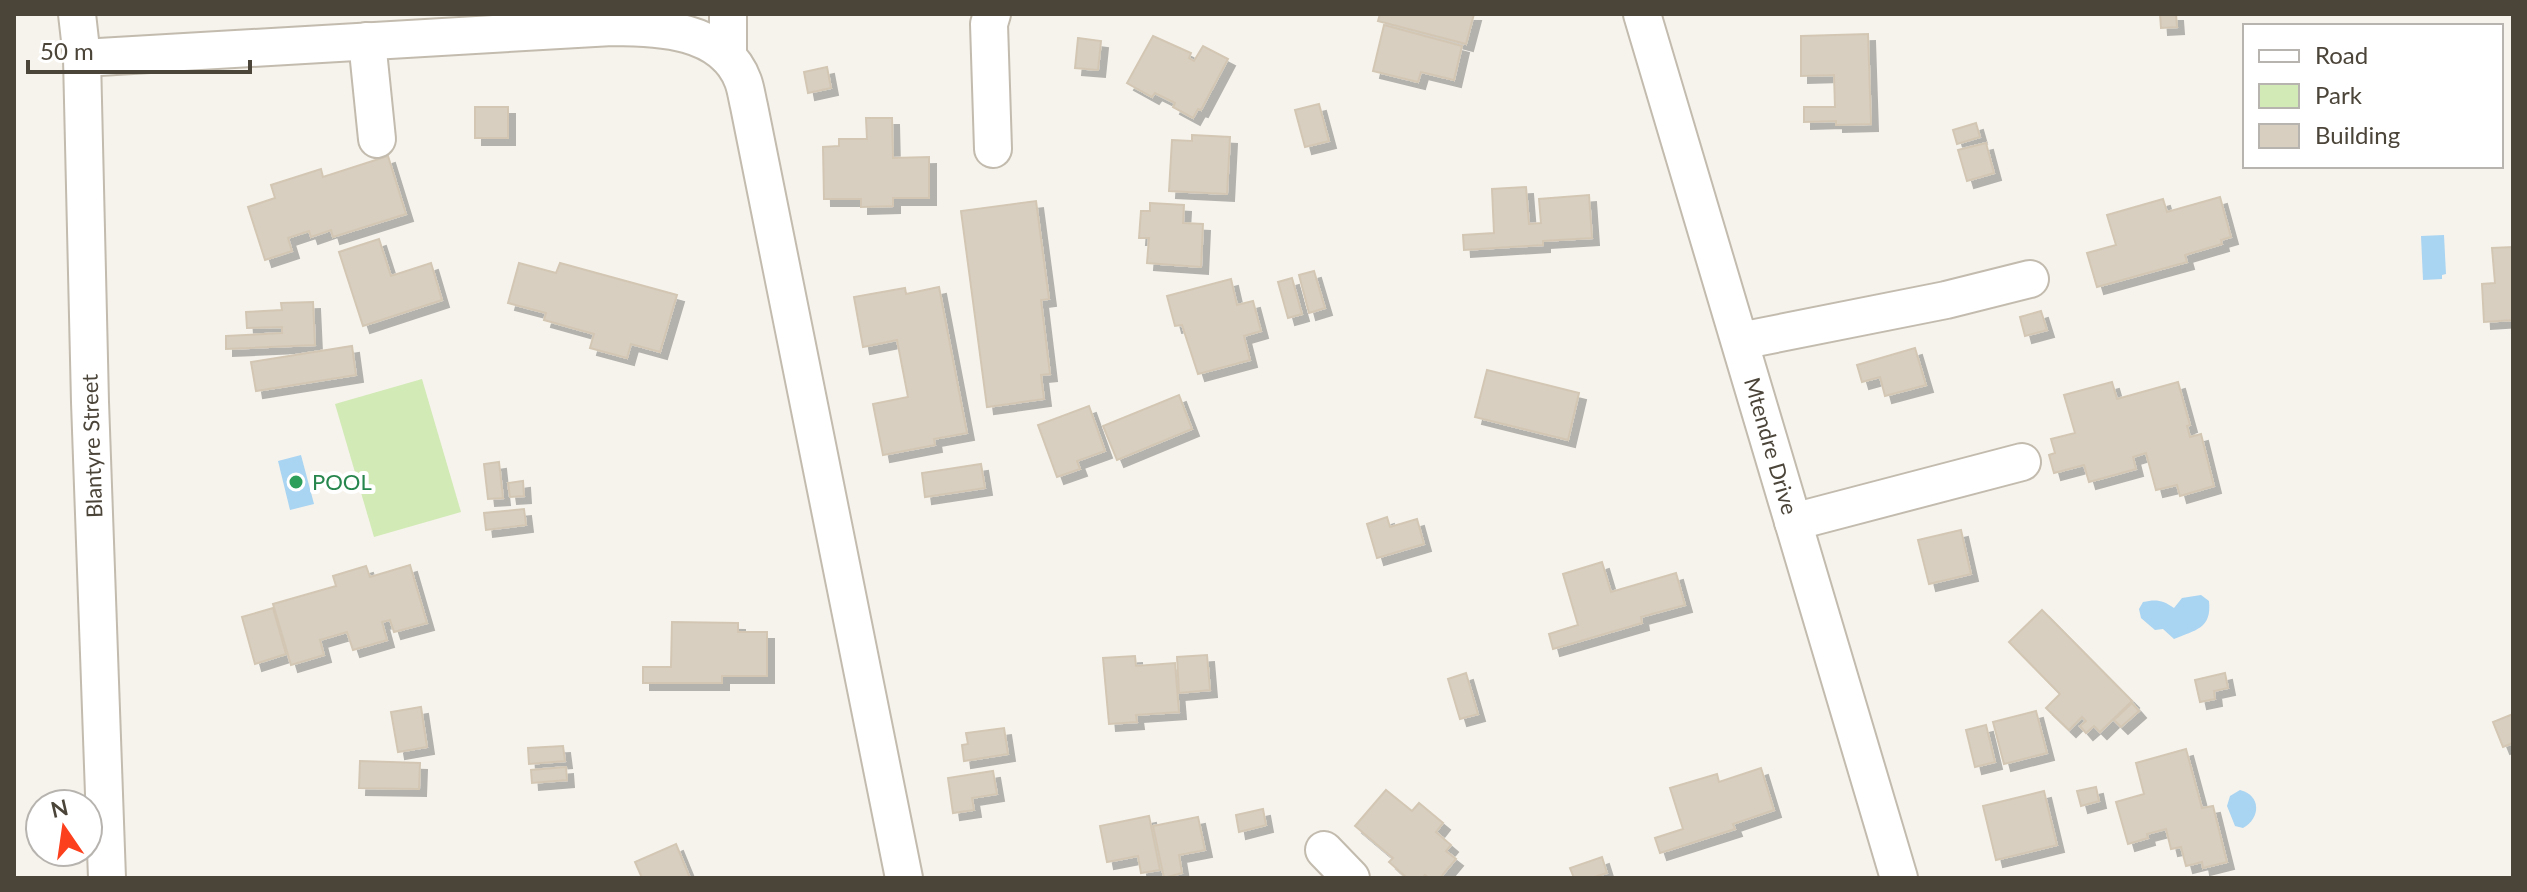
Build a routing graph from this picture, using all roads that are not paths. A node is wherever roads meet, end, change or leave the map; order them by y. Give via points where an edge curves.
1 (77, 14) edge
2 (728, 14) edge
3 (992, 14) edge
4 (1642, 14) edge
5 (558, 22) edge
6 (364, 32) edge
7 (728, 57) junction
8 (82, 58) junction
9 (377, 139) dead end
10 (993, 149) dead end
11 (2030, 279) dead end
12 (1740, 341) junction
13 (2022, 462) dead end
14 (1793, 522) junction
15 (1324, 850) dead end
16 (107, 878) edge
17 (904, 878) edge
18 (1351, 878) edge
19 (1899, 878) edge

1 - 8 street, Blantyre Street
2 - 7 street
3 - 10 street
4 - 12 street, Mtendre Drive
5 - 6 street
5 - 7 street via 653,27 707,42
6 - 8 street
6 - 9 street
7 - 17 street via 742,79 749,106
8 - 16 street, Blantyre Street
11 - 12 street
12 - 14 street, Mtendre Drive
13 - 14 street
14 - 19 street, Mtendre Drive
15 - 18 street

